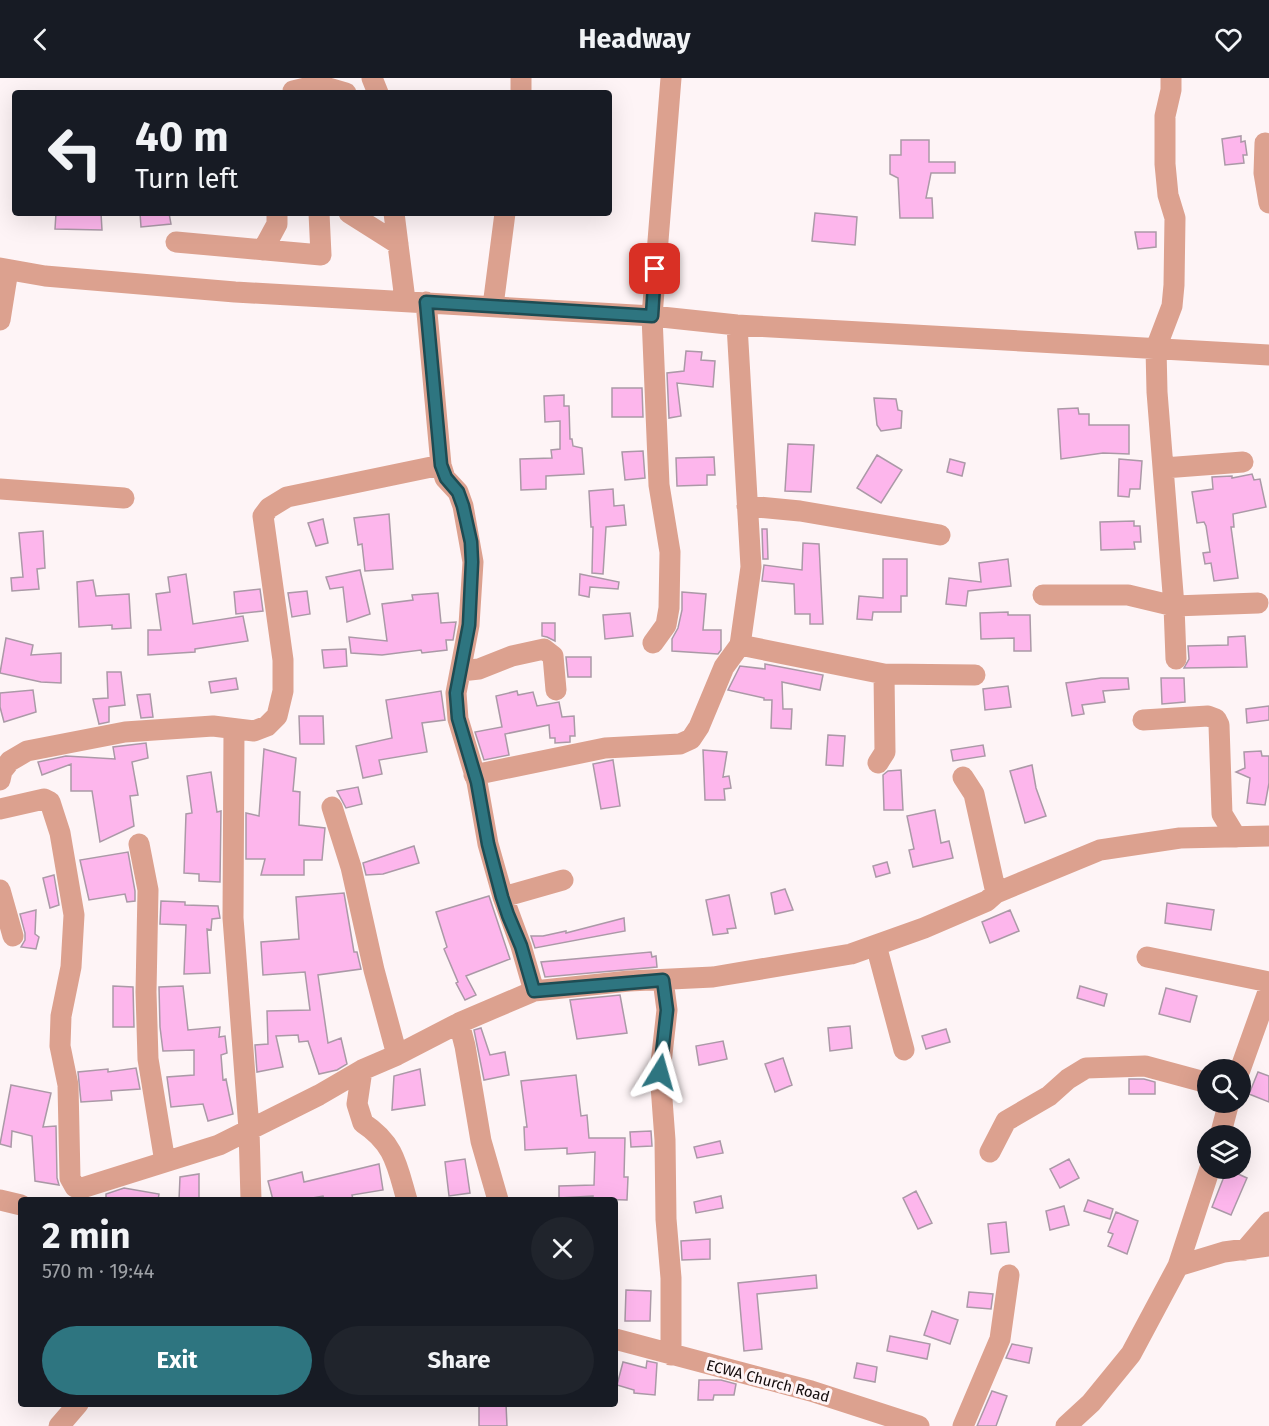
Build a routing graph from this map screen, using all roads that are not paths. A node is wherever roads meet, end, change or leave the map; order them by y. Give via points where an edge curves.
1 (671, 78) edge
2 (1171, 78) edge
3 (297, 90) edge
4 (336, 90) edge
5 (1265, 143) dead end
6 (1269, 203) edge
7 (277, 216) edge
8 (319, 216) edge
9 (355, 216) edge
10 (394, 216) edge
11 (506, 216) edge
12 (176, 242) dead end
13 (398, 244) junction
14 (263, 250) junction
15 (4, 269) edge
16 (405, 300) junction
17 (426, 302) junction
18 (493, 306) junction
19 (652, 316) junction
20 (0, 320) edge
21 (736, 325) junction
22 (1156, 348) junction
23 (1269, 355) edge
24 (1244, 462) dead end
25 (441, 465) junction
26 (1164, 468) junction
27 (0, 489) edge
28 (124, 498) dead end
29 (747, 506) junction
30 (940, 535) dead end
31 (1043, 595) dead end
32 (1258, 603) dead end
33 (1174, 606) junction
34 (653, 643) dead end
35 (740, 645) junction
36 (1176, 659) dead end
37 (461, 671) junction
38 (884, 674) junction
39 (975, 675) dead end
40 (556, 690) dead end
41 (1143, 720) dead end
42 (234, 729) junction
43 (878, 764) dead end
44 (474, 775) junction
45 (963, 777) dead end
46 (0, 780) edge
47 (332, 807) dead end
48 (0, 808) edge
49 (1269, 836) edge
50 (1236, 837) junction
51 (139, 844) dead end
52 (562, 880) dead end
53 (0, 890) edge
54 (996, 893) junction
55 (502, 897) junction
56 (13, 936) dead end
57 (876, 945) junction
58 (1147, 957) dead end
59 (663, 980) junction
60 (1269, 982) edge
61 (1269, 989) edge
62 (534, 991) junction
63 (459, 1023) junction
64 (904, 1050) dead end
65 (397, 1055) junction
66 (1244, 1059) edge
67 (362, 1070) junction
68 (1197, 1080) edge
69 (249, 1129) junction
70 (990, 1152) dead end
71 (165, 1162) junction
72 (1206, 1179) edge
73 (68, 1194) edge
74 (251, 1197) edge
75 (406, 1197) edge
76 (497, 1197) edge
77 (0, 1200) edge
78 (18, 1204) edge
79 (1269, 1222) edge
80 (1269, 1246) edge
81 (1245, 1250) junction
82 (1178, 1266) junction
83 (1009, 1275) dead end
84 (618, 1340) edge
85 (670, 1355) junction
86 (75, 1407) edge
87 (59, 1426) edge
88 (919, 1426) edge
89 (963, 1426) edge
90 (1066, 1426) edge

1 - 19 street
2 - 22 street via 1165,164 1175,218 1174,285 1172,306
3 - 4 street via 318,85
5 - 6 street
7 - 14 street via 277,224
8 - 14 street via 321,255
9 - 13 street
10 - 13 street
11 - 18 street
12 - 14 street
13 - 16 street
15 - 16 street via 235,292
15 - 20 street
16 - 17 street
17 - 18 street
17 - 25 street
18 - 19 street
19 - 21 street
19 - 34 street via 659,485 670,552 666,625
21 - 22 street
21 - 29 street
22 - 23 street
22 - 26 street
24 - 26 street
25 - 37 street via 458,492 471,542 469,625
25 - 42 street via 287,497 269,508 263,516 263,528 283,660 283,691 277,716 267,726 254,731
26 - 33 street
27 - 28 street
29 - 30 street
29 - 35 street via 751,567
31 - 33 street via 1128,595
32 - 33 street
33 - 36 street
35 - 38 street
35 - 44 street via 724,667 691,739 680,744 605,748
37 - 40 street via 544,650 553,656
37 - 44 street via 456,693 458,718
38 - 39 street
38 - 43 street via 885,752
41 - 50 street via 1216,718 1220,726 1222,814
42 - 46 street via 213,726 126,732 27,751 10,761
42 - 69 street via 233,918
44 - 55 street
45 - 54 street via 974,794
47 - 65 street via 351,867
48 - 73 street via 44,799 53,808 60,833 74,915 60,1046 68,1085
49 - 50 street
50 - 54 street via 1180,838 1100,850
51 - 71 street via 148,890 148,1059
52 - 55 street
53 - 56 street
54 - 57 street via 987,901
55 - 62 street
57 - 59 street via 851,954 713,977
57 - 64 street
58 - 60 street
59 - 62 street
59 - 85 street via 667,1010 660,1072 671,1278
61 - 66 street
62 - 63 street
63 - 65 street
63 - 76 street via 481,1141
65 - 67 street
67 - 69 street
67 - 75 street via 357,1104 363,1124 378,1133 393,1154
68 - 70 street via 1145,1066 1086,1068 1006,1121
69 - 71 street via 219,1145
69 - 74 street
71 - 73 street
72 - 82 street
77 - 78 street
79 - 81 street
80 - 81 street
81 - 82 street
82 - 90 street via 1131,1354
83 - 89 street via 1000,1339
84 - 85 street, ECWA Church Road
85 - 88 street, ECWA Church Road via 811,1391
86 - 87 street

